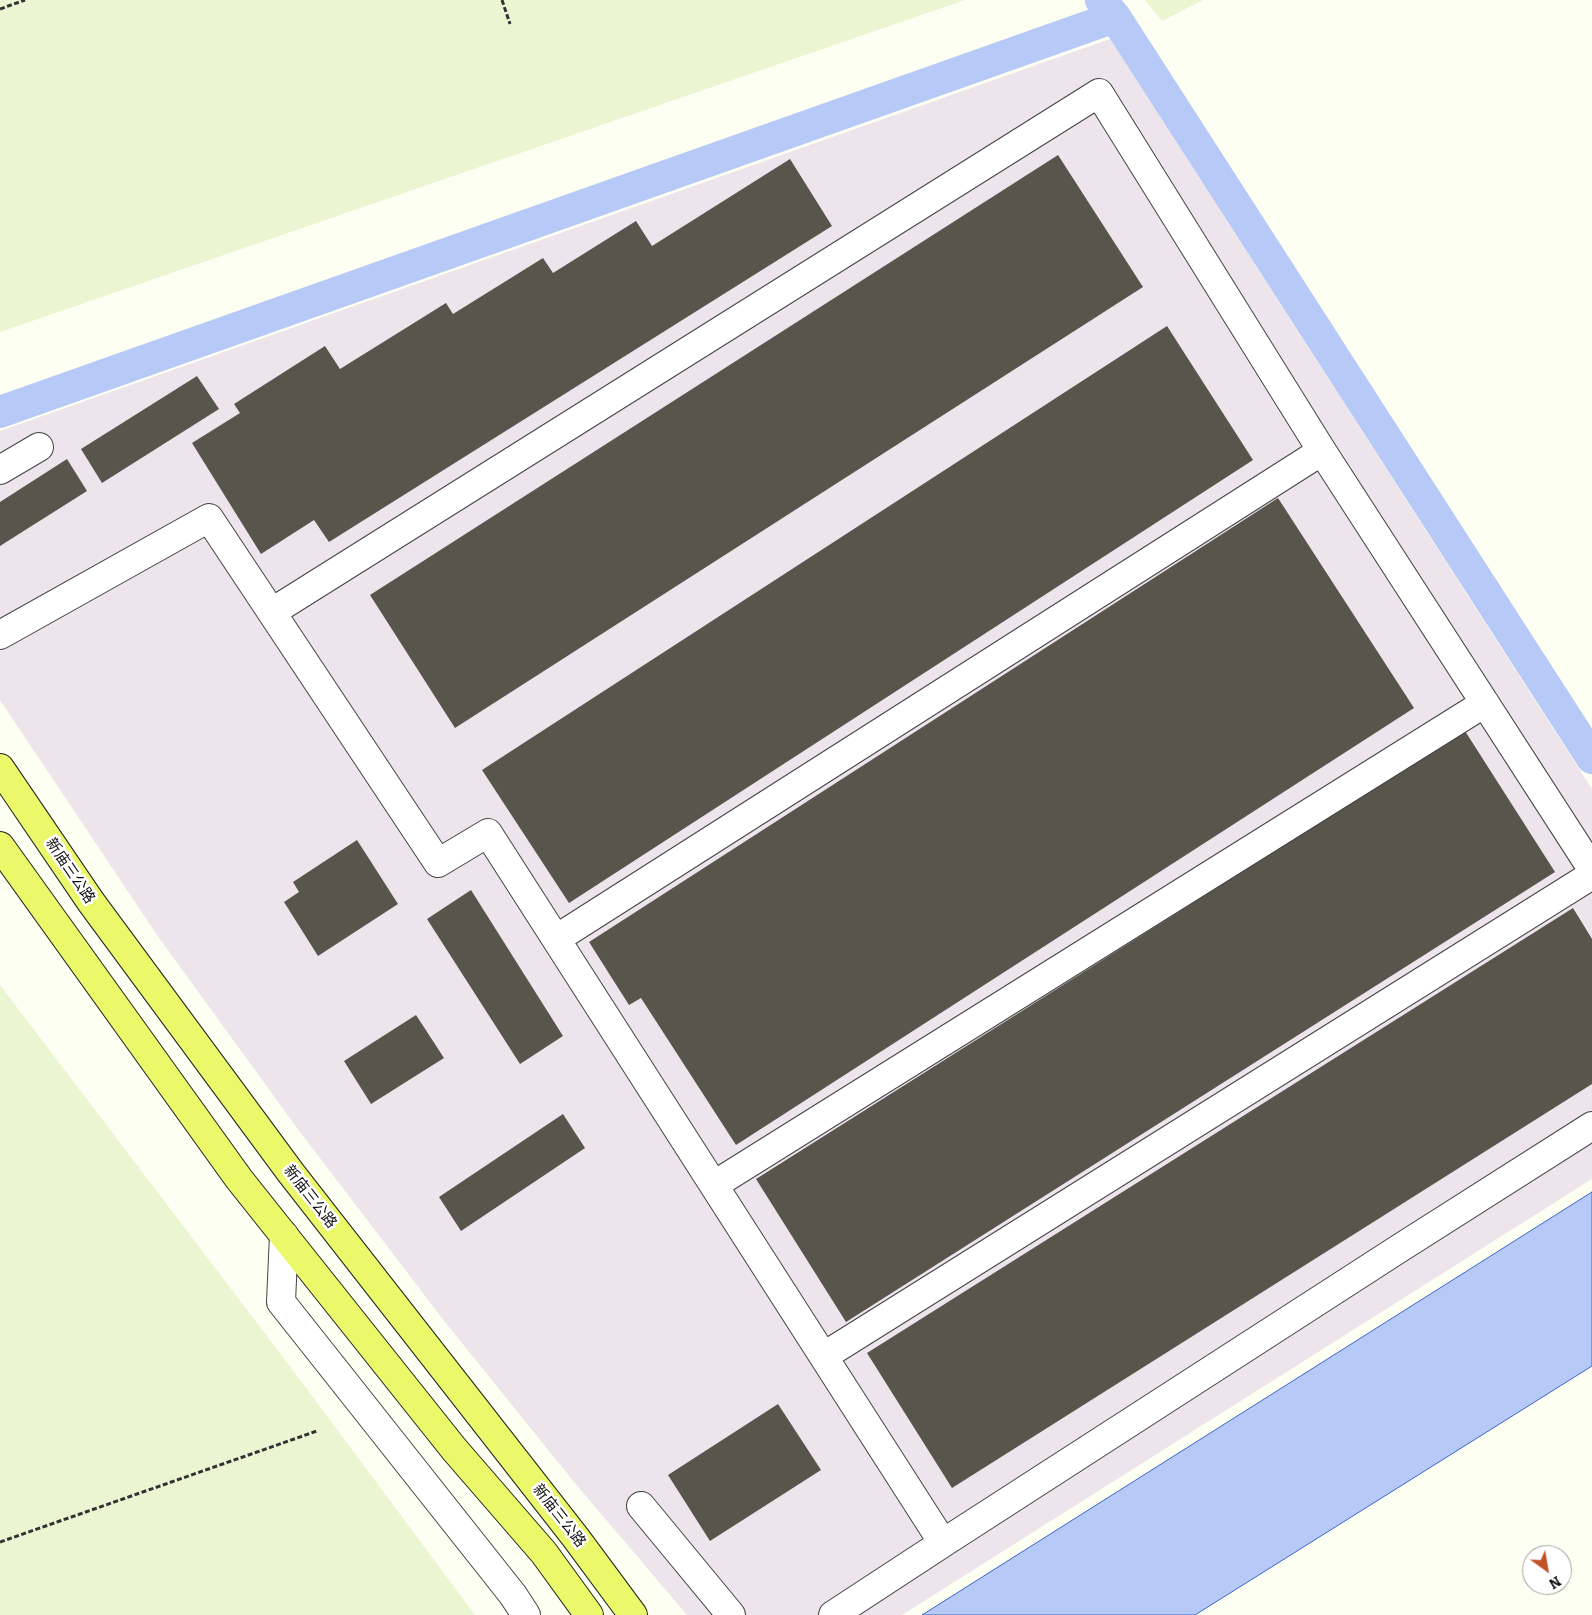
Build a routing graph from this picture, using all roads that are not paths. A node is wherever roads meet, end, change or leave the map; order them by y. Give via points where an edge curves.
1 (38, 446) dead end
2 (1322, 451) junction
3 (0, 470) edge
4 (272, 612) junction
5 (3, 628) edge
6 (1485, 703) junction
7 (0, 768) edge
8 (0, 846) edge
9 (1592, 869) edge
10 (1592, 875) edge
11 (556, 939) junction
12 (1592, 1126) edge
13 (714, 1185) junction
14 (284, 1235) junction
15 (824, 1356) junction
16 (641, 1506) dead end
17 (943, 1543) junction
18 (526, 1615) edge
19 (590, 1615) edge
20 (634, 1615) edge
21 (731, 1615) edge
22 (833, 1615) edge

1 - 3 lane
2 - 4 lane via 1098,93
2 - 6 lane
2 - 11 lane
4 - 5 lane via 209,518
4 - 11 lane via 438,863 488,833
6 - 9 lane
6 - 13 lane
7 - 20 main road, 新庙三公路 via 91,902 291,1173
8 - 14 main road via 240,1179
10 - 15 lane
11 - 13 lane
12 - 17 lane
13 - 15 lane
14 - 18 lane via 281,1302
14 - 19 main road via 454,1450 544,1553
15 - 17 lane
16 - 21 lane
17 - 22 lane

